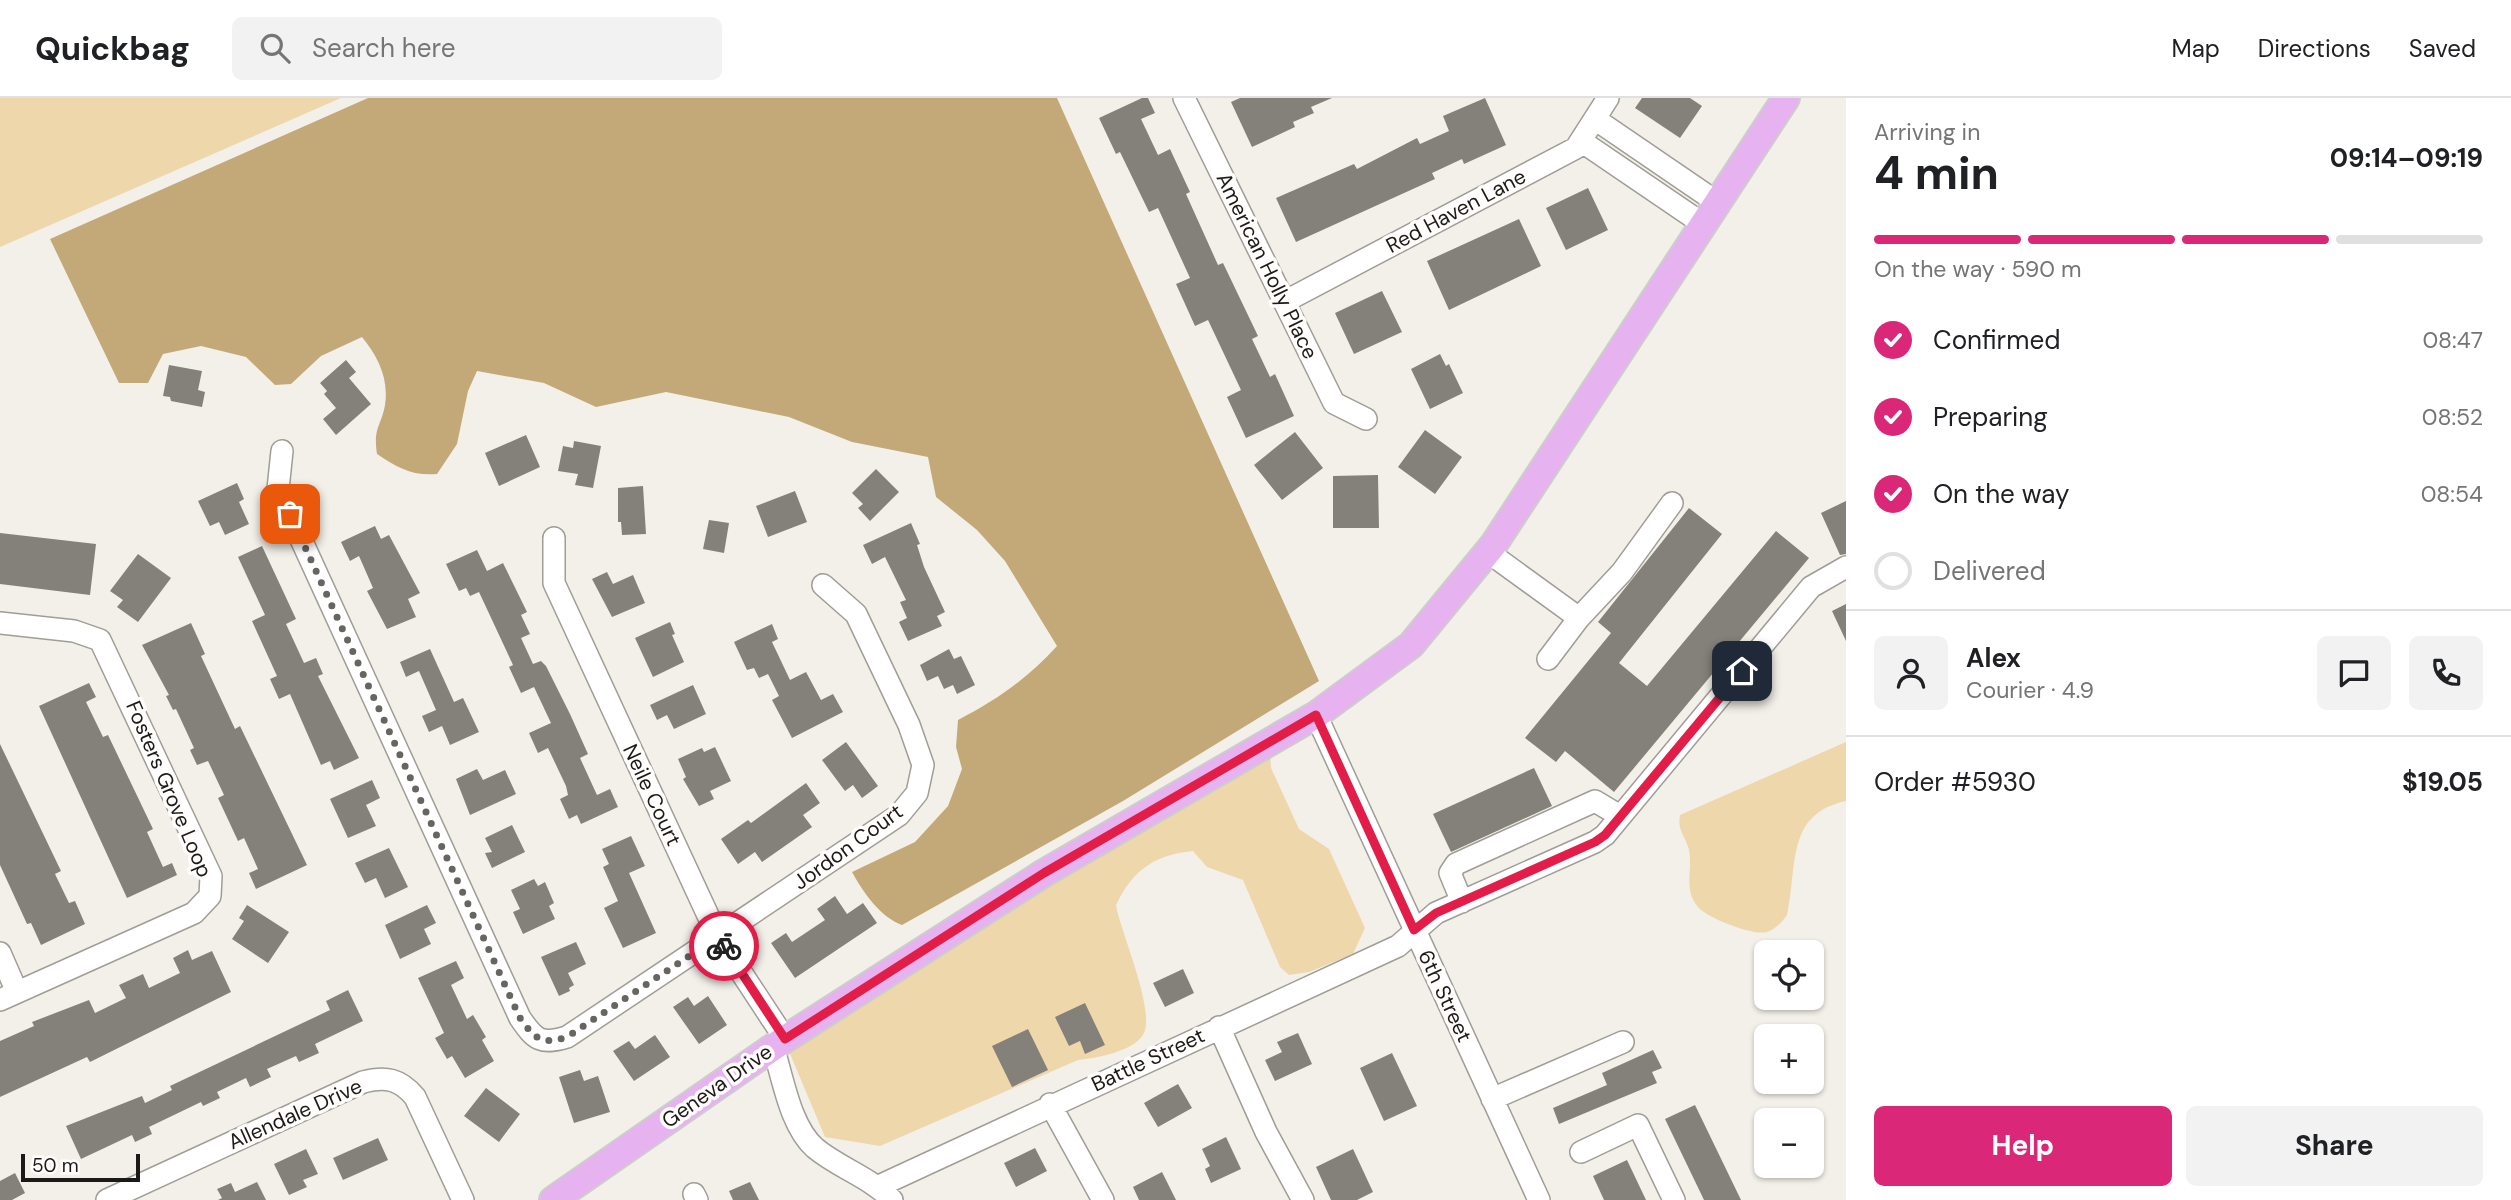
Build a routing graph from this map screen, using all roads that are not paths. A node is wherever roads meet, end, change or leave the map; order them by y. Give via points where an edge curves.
1 (1184, 98) edge
2 (1608, 98) edge
3 (1786, 98) edge
4 (1595, 119) junction
5 (1581, 141) junction
6 (1656, 162) junction
7 (1641, 181) junction
8 (1718, 203) junction
9 (1703, 224) junction
10 (1284, 302) junction
11 (1366, 419) dead end
12 (282, 451) dead end
13 (1672, 503) dead end
14 (554, 538) dead end
15 (1488, 552) junction
16 (1846, 567) edge
17 (823, 585) dead end
18 (1579, 618) junction
19 (0, 623) edge
20 (1548, 659) dead end
21 (1316, 715) junction
22 (1620, 816) junction
23 (1462, 902) junction
24 (1414, 930) junction
25 (718, 937) junction
26 (0, 953) edge
27 (9, 996) edge
28 (1219, 1027) junction
29 (1623, 1042) dead end
30 (779, 1043) junction
31 (1492, 1099) junction
32 (1051, 1104) junction
33 (1581, 1152) dead end
34 (885, 1193) edge
35 (107, 1200) edge
36 (463, 1200) edge
37 (552, 1200) edge
38 (1103, 1200) edge
39 (1303, 1200) edge
40 (1539, 1200) edge
41 (1674, 1200) edge

1 - 10 street, American Holly Place
2 - 4 street, Red Haven Lane
3 - 8 main road, Geneva Drive
4 - 5 street, Red Haven Lane
4 - 6 street
5 - 7 street
5 - 10 street, Red Haven Lane via 1576,148
6 - 7 street
6 - 8 street
7 - 9 street
8 - 9 main road, Geneva Drive
9 - 15 main road, Geneva Drive
10 - 11 street, American Holly Place via 1334,403
12 - 25 street, Jordon Court via 278,489 520,1018 533,1037 551,1042 567,1037
13 - 18 street via 1622,572
14 - 25 street, Neile Court via 554,583
15 - 18 street
15 - 21 main road, Geneva Drive via 1411,645
16 - 22 street, Battle Street via 1811,587
17 - 25 street, Jordon Court via 856,614 909,725 923,765 917,793 899,815
18 - 20 street
19 - 27 street, Fosters Grove Loop via 74,631 100,640 211,876 209,896 194,913
21 - 24 street, 6th Street
21 - 30 main road, Geneva Drive via 1044,873
22 - 23 street, Battle Street via 1595,842
22 - 23 street via 1595,801 1456,864 1450,873
23 - 24 street, Battle Street via 1436,913
24 - 28 street, Battle Street via 1398,946
24 - 31 street, 6th Street
25 - 30 street, Neile Court
26 - 27 street
28 - 32 street, Battle Street
28 - 39 street via 1266,1132
29 - 31 street
30 - 34 street, Neile Court via 804,1135 816,1148
30 - 37 main road, Geneva Drive
31 - 40 street, 6th Street
32 - 34 street, Battle Street
32 - 38 street
33 - 41 street via 1638,1125
35 - 36 street, Allendale Drive via 380,1078 399,1083 415,1097

